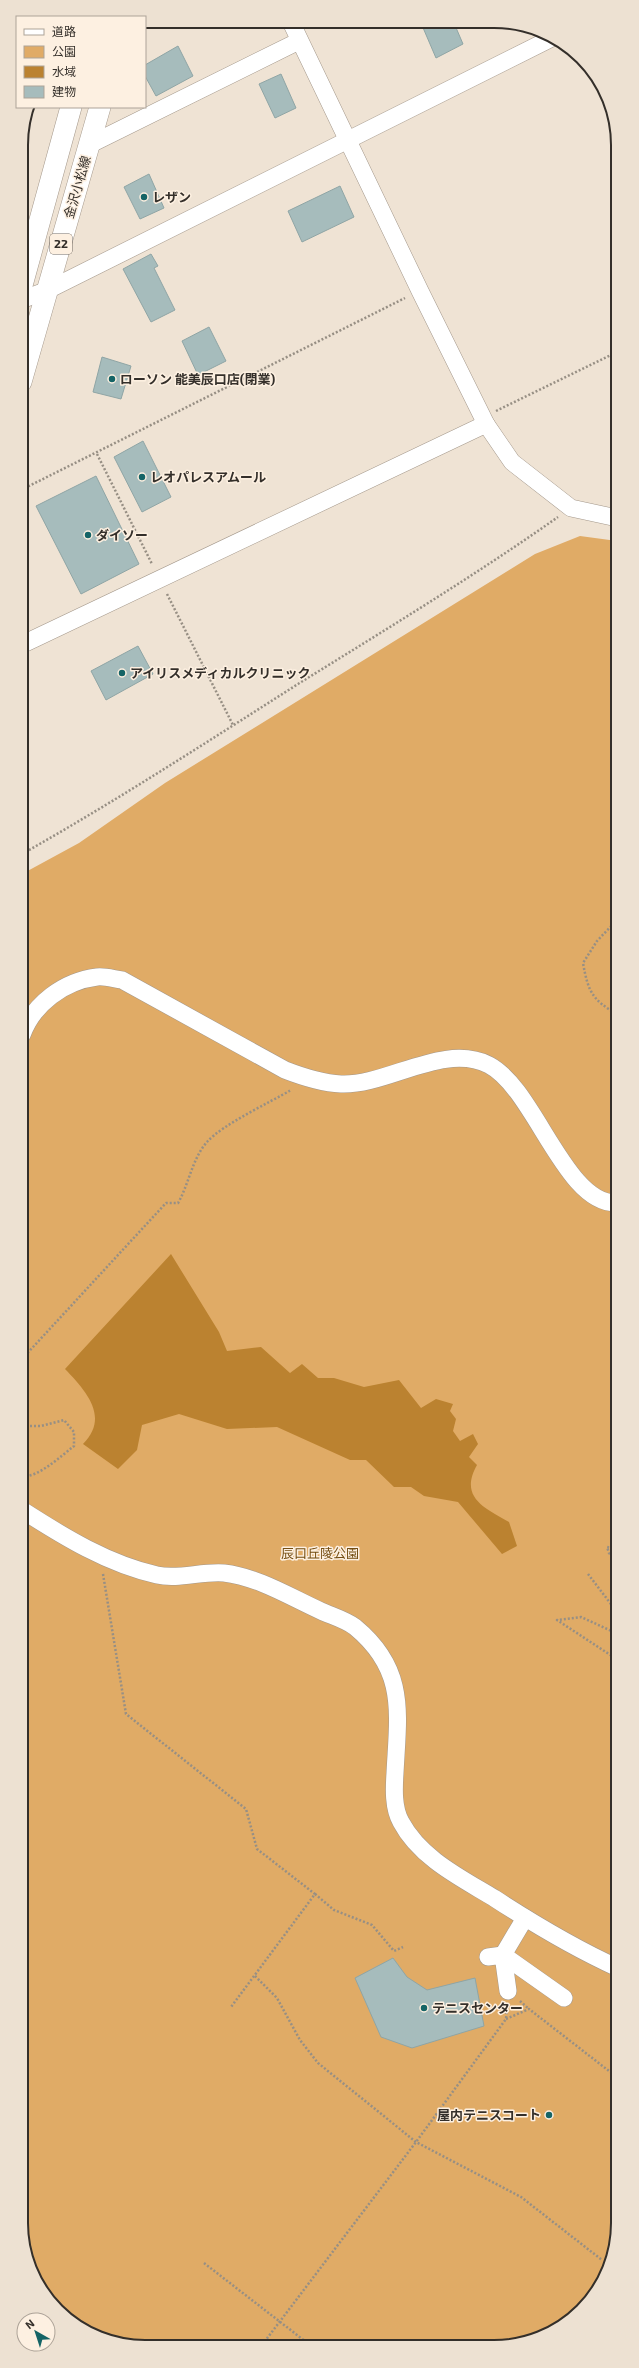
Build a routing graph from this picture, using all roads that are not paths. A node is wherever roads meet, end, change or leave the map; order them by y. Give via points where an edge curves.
1 (294, 28) edge
2 (299, 41) junction
3 (547, 41) edge
4 (71, 108) edge
5 (100, 108) edge
6 (348, 141) junction
7 (89, 145) junction
8 (28, 264) edge
9 (48, 290) junction
10 (28, 297) edge
11 (28, 358) edge
12 (486, 424) junction
13 (611, 517) edge
14 (28, 642) edge
15 (28, 1019) edge
16 (611, 1204) edge
17 (28, 1514) edge
18 (525, 1918) junction
19 (496, 1956) junction
20 (611, 1965) edge
21 (508, 1991) road end
22 (564, 1998) dead end

1 - 2 street
2 - 6 street
2 - 7 street
3 - 6 street
4 - 8 main road, 金沢小松線 / 22
5 - 7 main road, 金沢小松線 / 22
6 - 9 street
6 - 12 street
7 - 9 main road, 金沢小松線 / 22
9 - 10 street
9 - 11 main road, 金沢小松線 / 22
12 - 13 street via 512,462 571,508
12 - 14 street
15 - 16 street via 49,998 71,983 98,977 122,980 285,1070 311,1080 349,1083 444,1060 470,1060 489,1065 515,1088 574,1178 593,1195
17 - 18 street via 101,1557 159,1576 222,1573 251,1579 354,1626 376,1648 390,1670 397,1694 394,1792 400,1821 414,1842 442,1866
18 - 19 street
18 - 20 street via 588,1955
19 - 21 street
19 - 22 street

